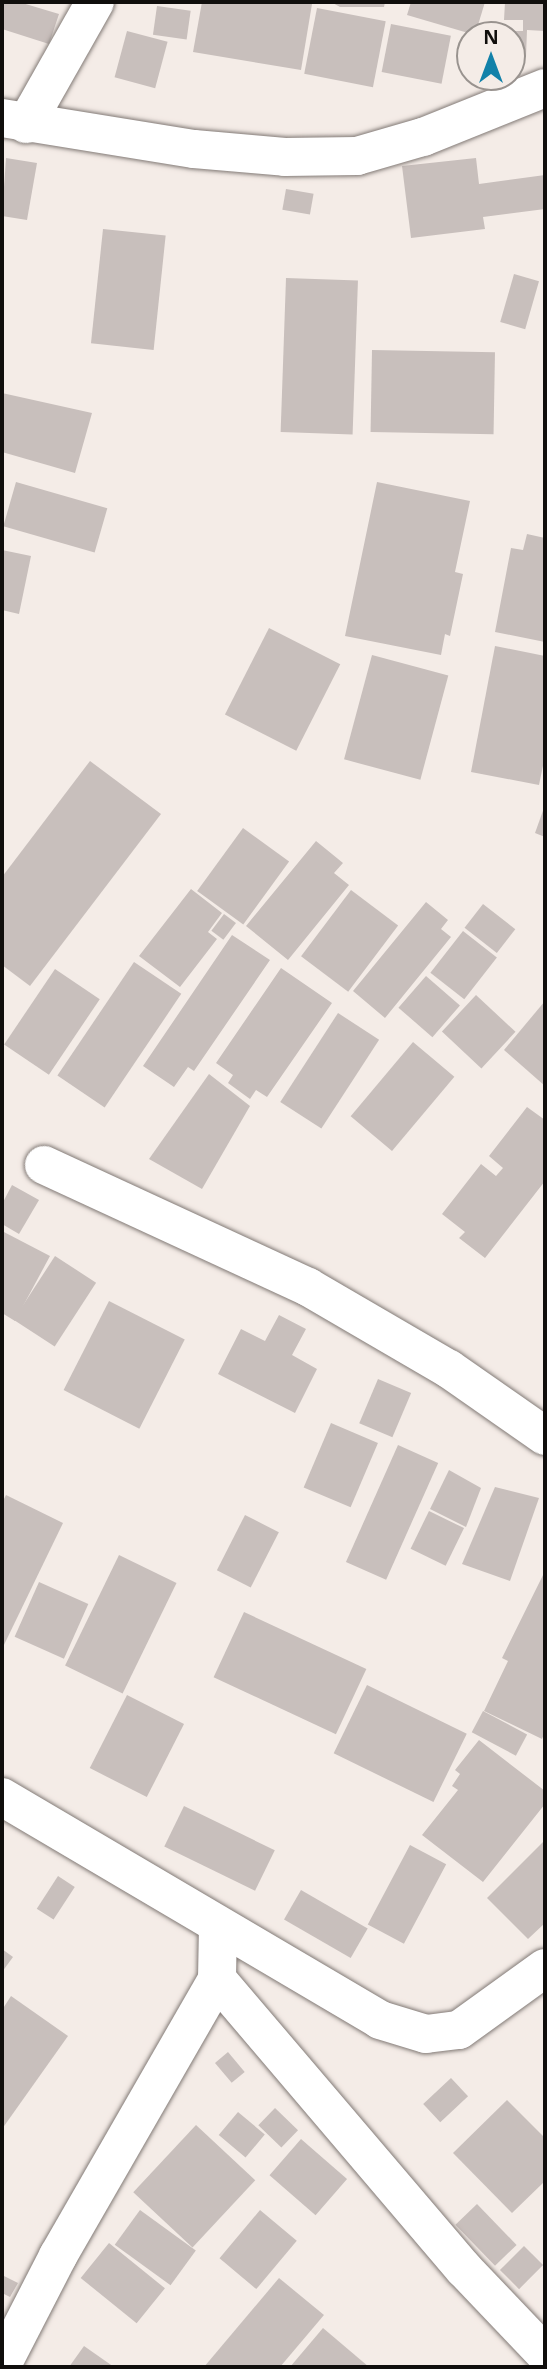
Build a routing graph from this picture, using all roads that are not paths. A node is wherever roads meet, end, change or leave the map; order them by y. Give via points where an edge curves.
1 (96, 2) edge
2 (545, 88) edge
3 (14, 121) edge
4 (44, 1165) dead end
5 (545, 1436) edge
6 (2, 1797) edge
7 (218, 1926) junction
8 (545, 1968) edge
9 (217, 1979) junction
10 (545, 2354) edge
11 (2, 2365) edge

1 - 3 street
2 - 3 street via 423,137 357,156 285,157 194,149
4 - 5 street via 308,1287 449,1369
6 - 7 street
7 - 8 street via 380,2020 426,2034 458,2030
7 - 9 street
9 - 10 street via 464,2269
9 - 11 street via 51,2268

